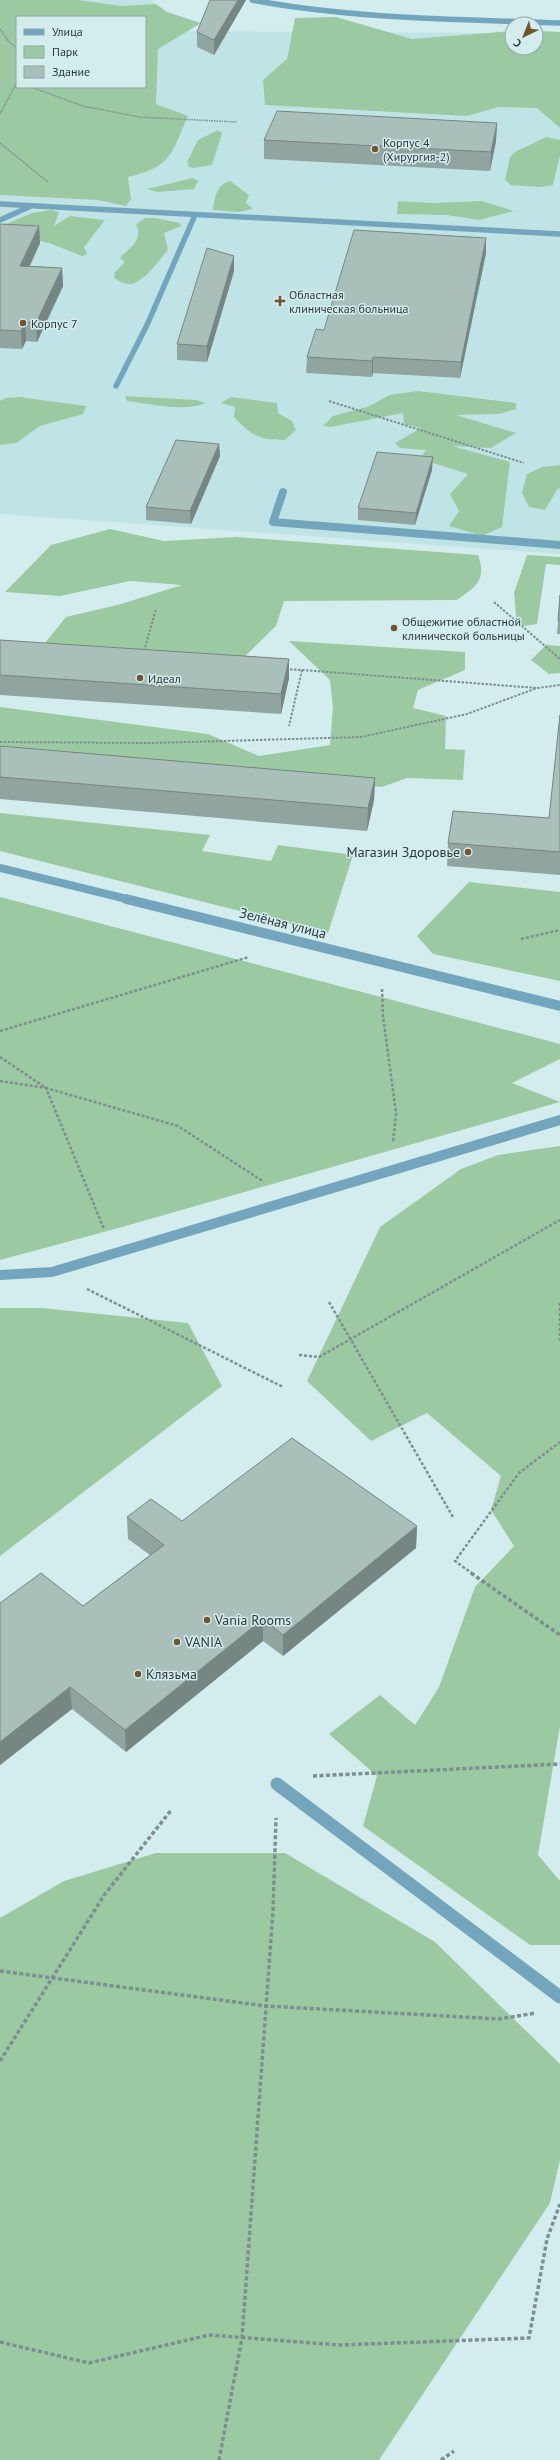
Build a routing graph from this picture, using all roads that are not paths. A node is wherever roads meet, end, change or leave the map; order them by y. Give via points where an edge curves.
1 (252, 0) edge
2 (290, 0) edge
3 (289, 7) junction
4 (560, 23) edge
5 (0, 204) edge
6 (31, 206) junction
7 (195, 215) junction
8 (0, 220) edge
9 (560, 234) edge
10 (116, 386) dead end
11 (283, 492) dead end
12 (560, 545) edge
13 (0, 868) edge
14 (560, 1006) edge
15 (560, 1120) edge
16 (0, 1275) edge
17 (277, 1784) road end
18 (560, 1997) edge

1 - 3 street
2 - 3 street
3 - 4 street via 382,16
5 - 6 street
6 - 7 street
6 - 8 street
7 - 9 street
7 - 10 street via 147,325
11 - 12 street via 273,522
13 - 14 street, Зелёная улица
15 - 16 street via 52,1272
17 - 18 street

